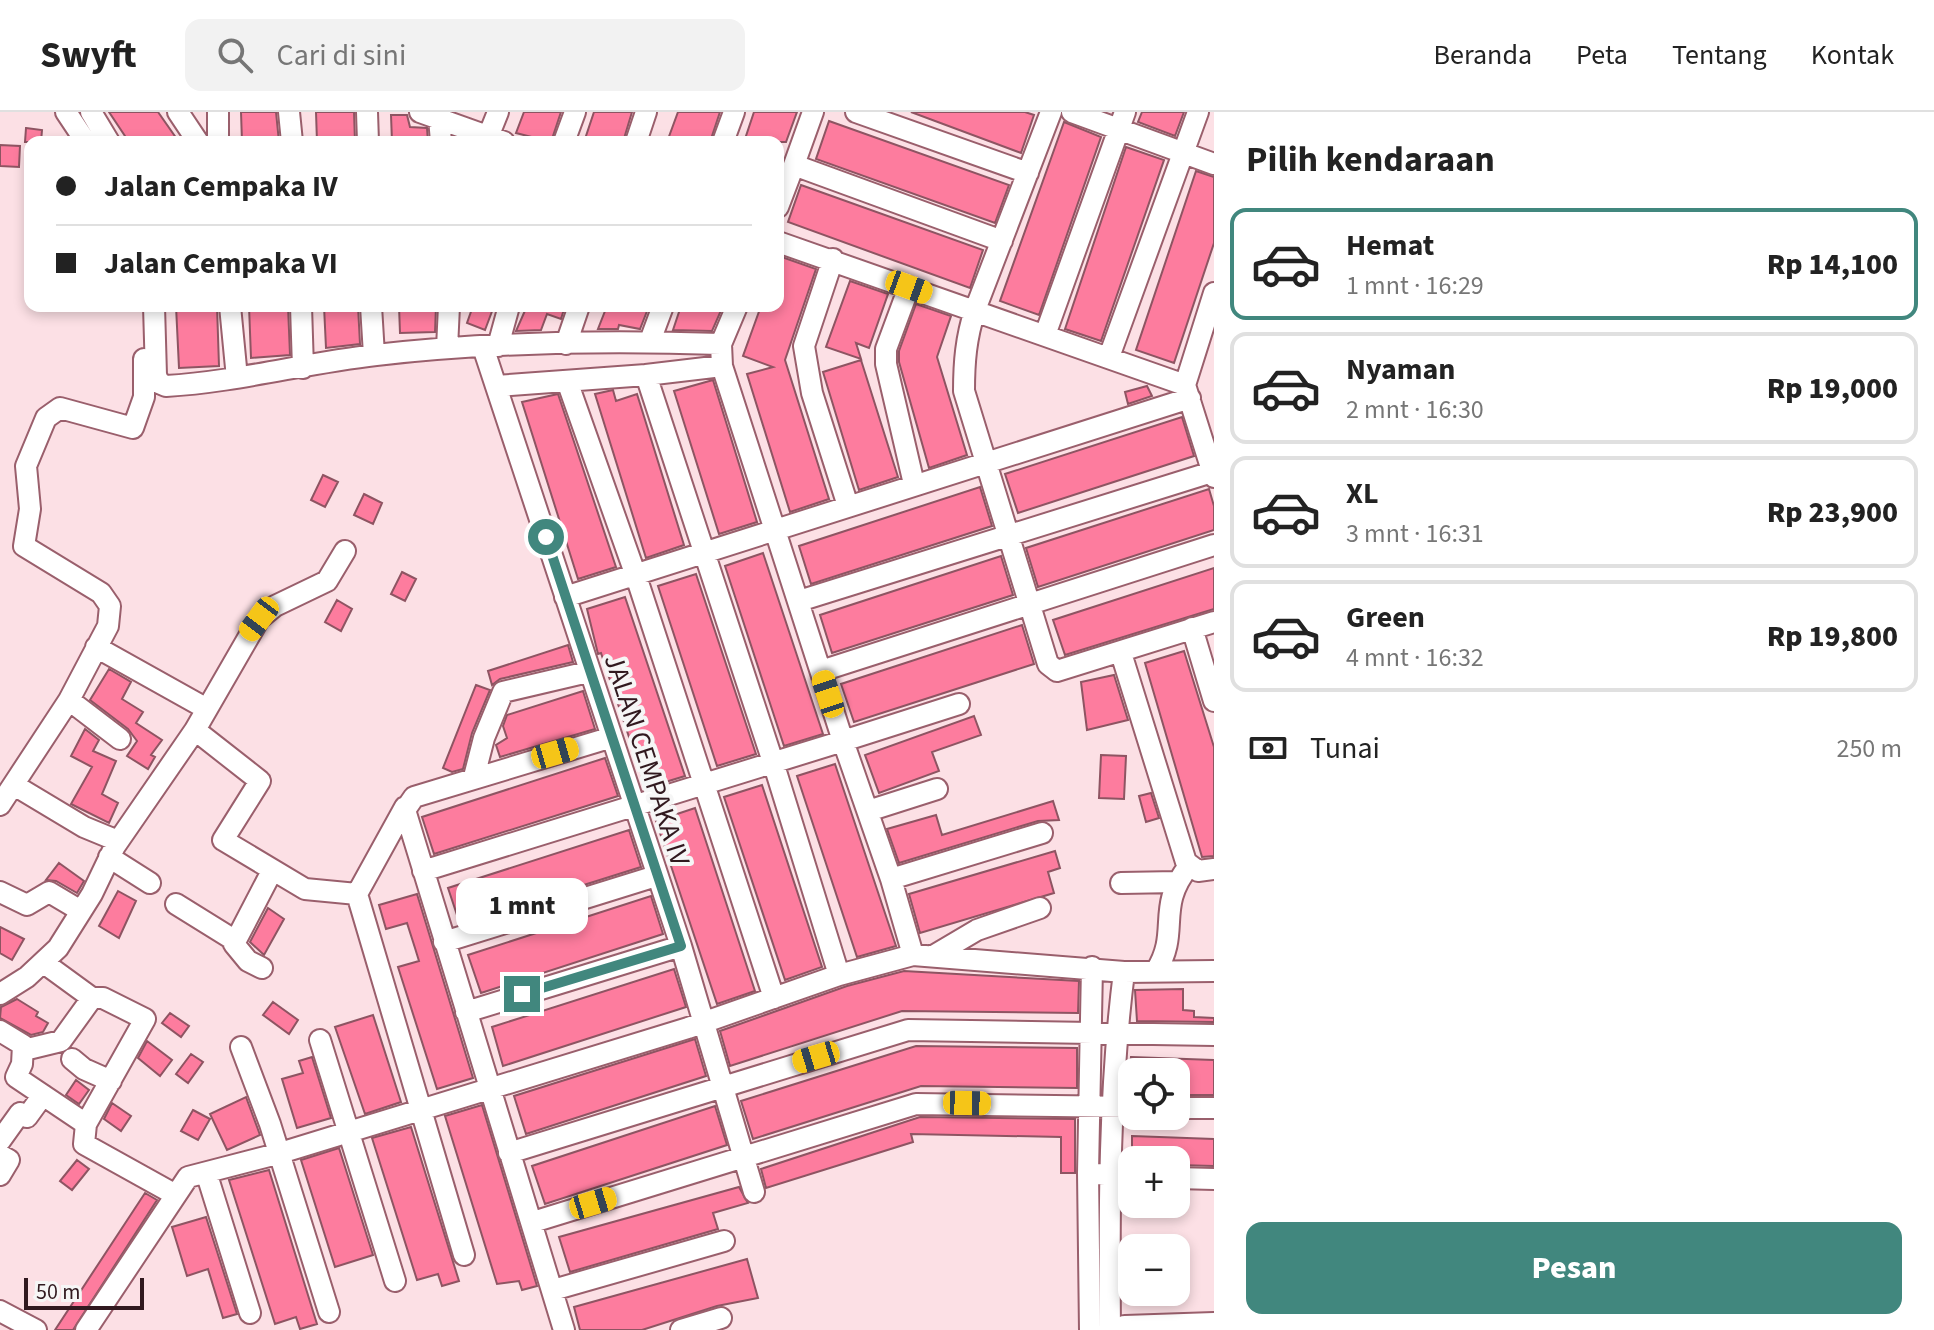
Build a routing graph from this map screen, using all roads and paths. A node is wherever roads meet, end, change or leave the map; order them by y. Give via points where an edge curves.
1 (66, 112) edge
2 (91, 112) edge
3 (178, 112) edge
4 (218, 112) edge
5 (289, 112) edge
6 (367, 112) edge
7 (498, 112) edge
8 (575, 112) edge
9 (646, 112) edge
10 (734, 112) edge
11 (813, 112) edge
12 (856, 112) edge
13 (1051, 112) edge
14 (1072, 112) edge
15 (1198, 112) edge
16 (430, 115) edge
17 (1121, 121) edge
18 (82, 136) edge
19 (105, 136) edge
20 (194, 136) edge
21 (218, 136) edge
22 (291, 136) edge
23 (368, 136) edge
24 (439, 136) edge
25 (483, 136) edge
26 (494, 136) edge
27 (566, 136) edge
28 (638, 136) edge
29 (725, 136) edge
30 (1184, 153) junction
31 (1214, 164) edge
32 (794, 165) junction
33 (1028, 173) junction
34 (784, 191) edge
35 (1002, 241) junction
36 (784, 244) edge
37 (833, 259) junction
38 (909, 287) junction
39 (1214, 293) edge
40 (975, 310) junction
41 (141, 312) edge
42 (154, 312) edge
43 (231, 312) edge
44 (301, 312) edge
45 (371, 312) edge
46 (449, 312) edge
47 (506, 312) edge
48 (577, 312) edge
49 (661, 312) edge
50 (734, 312) edge
51 (1045, 335) junction
52 (650, 341) junction
53 (566, 344) junction
54 (721, 344) junction
55 (490, 346) junction
56 (447, 348) junction
57 (374, 355) junction
58 (1109, 357) junction
59 (722, 366) junction
60 (303, 368) junction
61 (646, 375) junction
62 (237, 378) junction
63 (567, 381) junction
64 (496, 386) junction
65 (1187, 391) junction
66 (985, 461) junction
67 (1213, 474) edge
68 (914, 484) junction
69 (848, 506) junction
70 (775, 530) junction
71 (1007, 537) junction
72 (1214, 545) edge
73 (345, 551) dead end
74 (704, 556) junction
75 (636, 576) junction
76 (565, 597) junction
77 (799, 601) junction
78 (1029, 604) junction
79 (1214, 622) edge
80 (1192, 628) junction
81 (96, 647) junction
82 (1121, 653) junction
83 (821, 671) junction
84 (588, 672) junction
85 (69, 700) junction
86 (1214, 701) edge
87 (959, 704) dead end
88 (207, 709) junction
89 (195, 730) junction
90 (609, 738) junction
91 (120, 739) dead end
92 (843, 741) junction
93 (774, 765) junction
94 (474, 777) junction
95 (14, 785) junction
96 (705, 786) junction
97 (937, 789) dead end
98 (0, 805) edge
99 (405, 807) junction
100 (633, 807) junction
101 (868, 811) junction
102 (1042, 833) dead end
103 (114, 849) junction
104 (1214, 869) edge
105 (272, 871) junction
106 (423, 871) junction
107 (1183, 874) junction
108 (656, 876) junction
109 (891, 879) junction
110 (150, 883) dead end
111 (1121, 883) dead end
112 (0, 892) edge
113 (357, 894) junction
114 (176, 904) dead end
115 (1040, 908) dead end
116 (81, 911) junction
117 (234, 940) junction
118 (444, 942) junction
119 (681, 946) junction
120 (923, 955) junction
121 (44, 963) junction
122 (1092, 967) junction
123 (262, 968) dead end
124 (1156, 971) junction
125 (1214, 971) edge
126 (1124, 972) junction
127 (839, 975) junction
128 (0, 994) edge
129 (92, 998) junction
130 (774, 998) junction
131 (466, 1012) junction
132 (702, 1024) junction
133 (0, 1031) edge
134 (1214, 1035) edge
135 (1091, 1036) junction
136 (1116, 1036) junction
137 (320, 1040) dead end
138 (241, 1047) dead end
139 (24, 1050) junction
140 (72, 1059) dead end
141 (1118, 1060) edge
142 (8, 1072) edge
143 (111, 1081) junction
144 (721, 1087) junction
145 (488, 1088) junction
146 (43, 1095) junction
147 (1091, 1106) junction
148 (1118, 1107) edge
149 (418, 1108) junction
150 (1190, 1108) edge
151 (1214, 1108) edge
152 (1118, 1118) edge
153 (86, 1124) junction
154 (349, 1129) junction
155 (0, 1141) edge
156 (509, 1153) junction
157 (277, 1154) junction
158 (0, 1155) edge
159 (744, 1157) junction
160 (1098, 1174) junction
161 (0, 1175) edge
162 (207, 1175) junction
163 (1118, 1175) edge
164 (1190, 1178) edge
165 (1214, 1179) edge
166 (754, 1192) dead end
167 (174, 1194) junction
168 (533, 1222) junction
169 (724, 1241) dead end
170 (464, 1255) dead end
171 (395, 1281) dead end
172 (553, 1290) junction
173 (0, 1311) edge
174 (329, 1312) dead end
175 (250, 1313) dead end
176 (721, 1318) dead end
177 (1214, 1327) edge
178 (36, 1330) edge
179 (86, 1330) edge
180 (564, 1330) edge
181 (681, 1330) edge
182 (1090, 1330) edge
183 (1110, 1330) edge
184 (1125, 1330) edge

1 - 18 street
2 - 19 street
3 - 20 street
4 - 21 street
5 - 22 street
6 - 23 street
7 - 26 street
8 - 27 street
9 - 28 street
10 - 29 street
11 - 32 street
12 - 33 street
13 - 33 street
14 - 17 street
15 - 30 street
16 - 24 street
16 - 25 street
17 - 30 street
17 - 51 street
30 - 31 street
30 - 58 street
32 - 34 street
32 - 35 street
33 - 35 street
35 - 40 street
36 - 37 street
37 - 38 street
37 - 69 street via 804,346 812,393
38 - 40 street
38 - 68 street via 886,349 886,364
39 - 65 street
40 - 51 street
40 - 66 street via 965,338 964,391
41 - 81 street via 145,386 138,422 125,428 60,408 46,418 26,466 30,509 24,546 108,599 111,615
42 - 62 street via 159,383
43 - 62 street
44 - 60 street
45 - 57 street
46 - 56 street
47 - 55 street
48 - 53 street
49 - 52 street
50 - 54 street
51 - 58 street
52 - 53 street
52 - 54 street
53 - 55 street
54 - 59 street
55 - 56 street
55 - 64 street, JALAN CEMPAKA IV
56 - 57 street
57 - 60 street
58 - 65 street
59 - 61 street
59 - 70 street
60 - 62 street
61 - 63 street
61 - 74 street
63 - 64 street
63 - 75 street
64 - 76 street, JALAN CEMPAKA IV
65 - 66 street
65 - 67 street
66 - 68 street
66 - 71 street
67 - 71 street
68 - 69 street
69 - 70 street
70 - 74 street
70 - 77 street
71 - 77 street
71 - 78 street
72 - 78 street
73 - 88 street via 327,581 288,598 259,619
74 - 75 street
74 - 93 street
75 - 76 street
75 - 96 street
76 - 84 street, JALAN CEMPAKA IV
77 - 83 street
78 - 82 street via 1053,669
78 - 83 street
79 - 80 street
80 - 82 street
80 - 86 street
81 - 85 street
81 - 88 street
82 - 107 street
83 - 92 street
84 - 90 street, JALAN CEMPAKA IV
84 - 94 street via 503,692
85 - 91 street
85 - 95 street
87 - 92 street
88 - 89 street
89 - 103 street
89 - 105 street via 260,781 223,840
90 - 94 street
90 - 100 street, JALAN CEMPAKA IV
92 - 93 street
92 - 101 street
93 - 96 street
93 - 127 street
94 - 99 street via 414,797
95 - 98 street
95 - 103 street
96 - 100 street
96 - 130 street
97 - 101 street
99 - 106 street
99 - 113 street
100 - 106 street
100 - 108 street, JALAN CEMPAKA IV
101 - 109 street
102 - 109 street
103 - 110 street
103 - 116 street
104 - 107 street
105 - 113 street via 305,889
105 - 117 street
106 - 118 street
107 - 111 street
107 - 124 street via 1169,904 1166,955
108 - 118 street
108 - 119 street, JALAN CEMPAKA IV
109 - 120 street
112 - 116 street via 27,905 49,892
113 - 149 street
114 - 117 street
115 - 120 street
116 - 121 street
117 - 123 street via 234,948
118 - 131 street
119 - 131 street
119 - 132 street, JALAN CEMPAKA IV
120 - 122 street
120 - 127 street
121 - 128 street
121 - 129 street
122 - 126 street
122 - 135 street
124 - 125 street
124 - 126 street
126 - 136 street
127 - 130 street
129 - 139 street via 61,1041
129 - 143 street via 103,998 145,1019
130 - 132 street
131 - 145 street
132 - 144 street, JALAN CEMPAKA IV
132 - 145 street
133 - 139 street
134 - 136 street
135 - 136 street
135 - 144 street via 908,1030
135 - 147 street
136 - 141 street
137 - 154 street
138 - 157 street
139 - 142 street
140 - 143 street
142 - 146 street
143 - 153 street
144 - 156 street
144 - 159 street, JALAN CEMPAKA IV
145 - 149 street
145 - 156 street
146 - 153 street
146 - 155 street via 27,1117 20,1113
147 - 148 street
147 - 159 street via 916,1104
147 - 160 street
149 - 154 street
149 - 170 street
150 - 151 street
152 - 160 street
153 - 167 street via 84,1144
154 - 157 street
154 - 171 street
156 - 168 street
157 - 162 street
157 - 174 street
158 - 161 street via 9,1160
159 - 166 street, JALAN CEMPAKA IV
159 - 168 street
160 - 163 street
160 - 182 street
160 - 183 street
162 - 167 street via 188,1177
162 - 175 street
164 - 165 street
167 - 179 street
168 - 172 street
169 - 172 street
172 - 180 street
173 - 178 street
176 - 181 street
177 - 184 street

